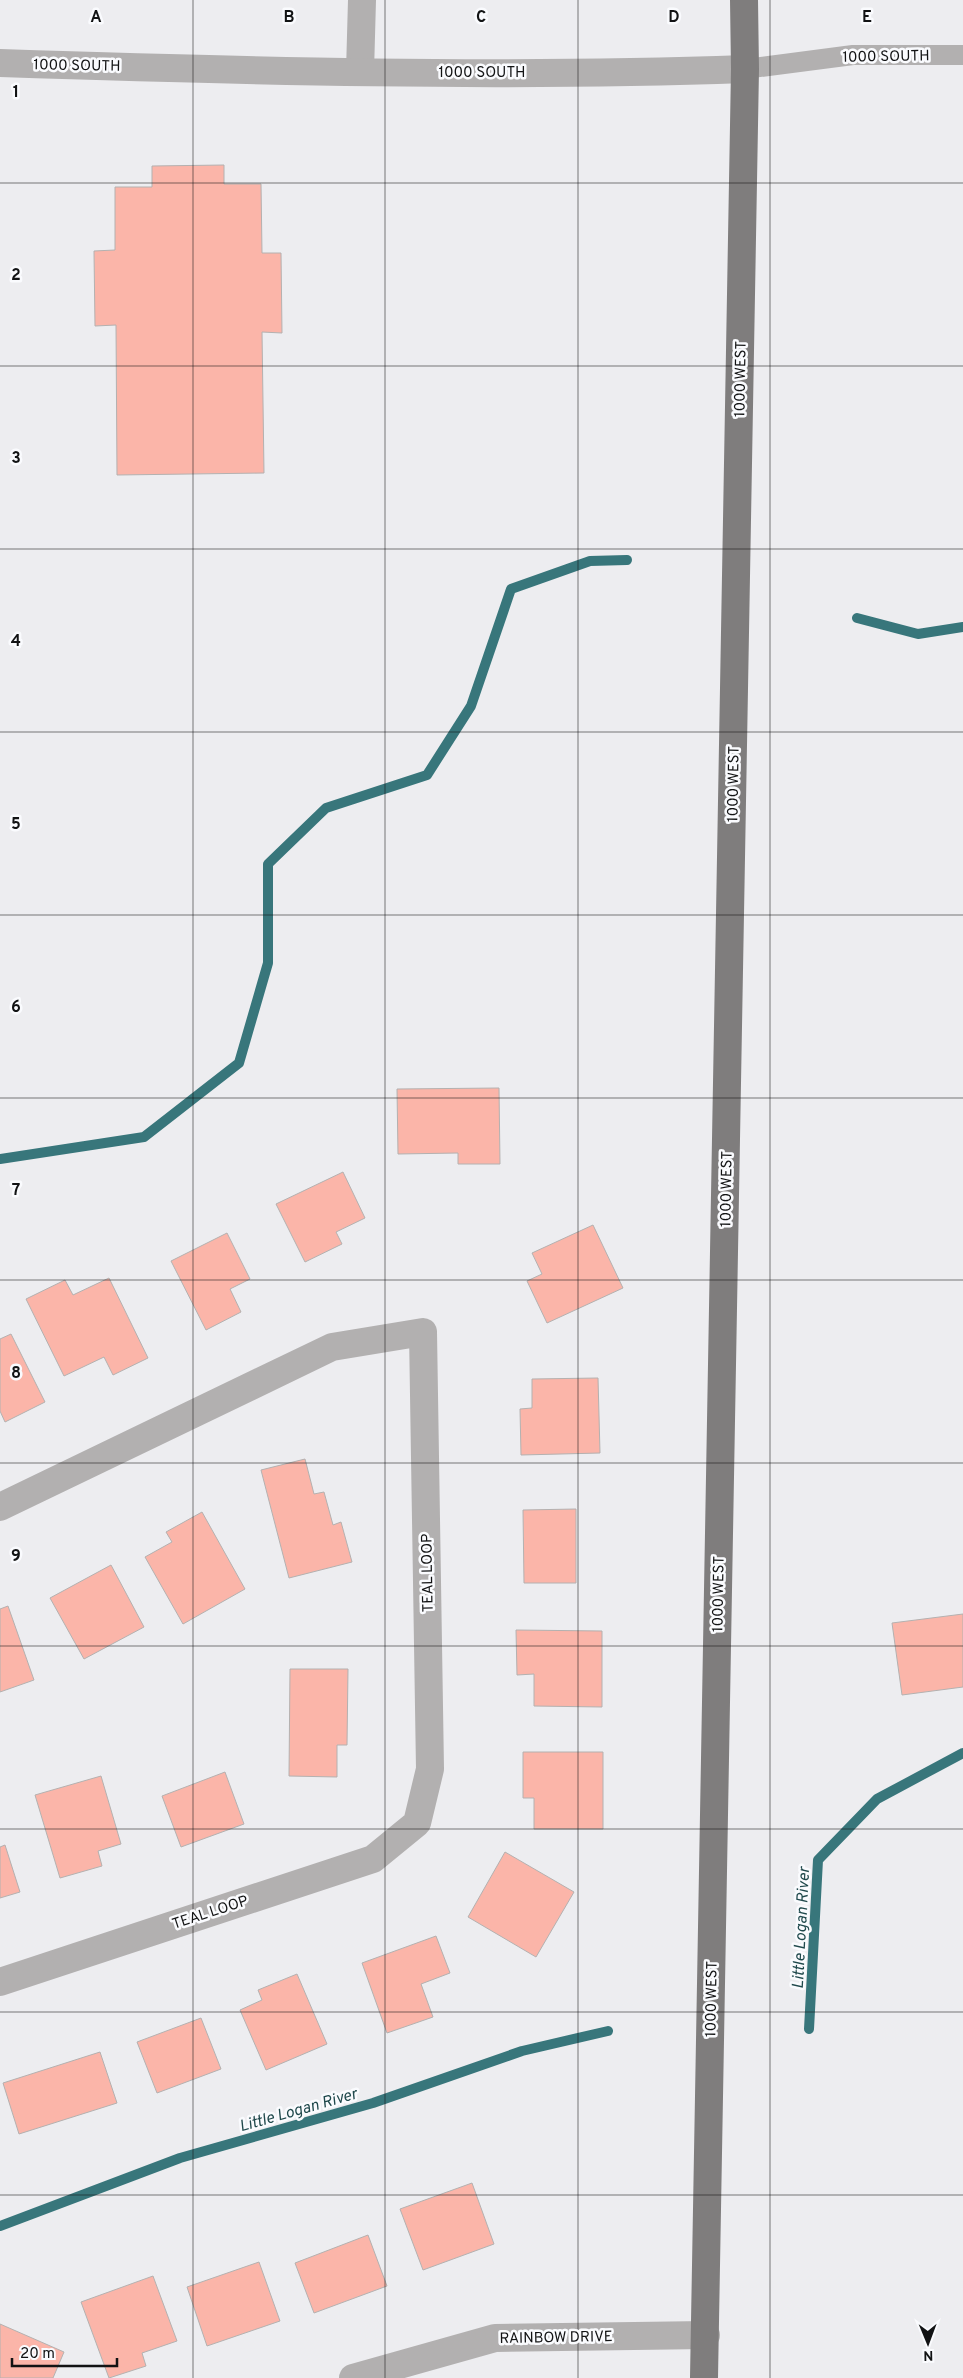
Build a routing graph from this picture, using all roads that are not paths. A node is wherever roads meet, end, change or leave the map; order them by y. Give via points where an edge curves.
1 (362, 0) edge
2 (744, 0) edge
3 (963, 55) edge
4 (0, 62) edge
5 (745, 69) junction
6 (360, 72) junction
7 (0, 1507) edge
8 (0, 1982) edge
9 (706, 2335) junction
10 (353, 2378) edge
11 (704, 2378) edge

1 - 6 street
2 - 5 main road, 1000 WEST
3 - 5 lane, 1000 SOUTH via 853,55
4 - 6 street, 1000 SOUTH
5 - 6 street, 1000 SOUTH
5 - 9 main road, 1000 WEST
7 - 8 street, TEAL LOOP via 332,1347 423,1332 430,1769 417,1823 372,1859
9 - 10 street, RAINBOW DRIVE via 495,2338
9 - 11 main road, 1000 WEST

